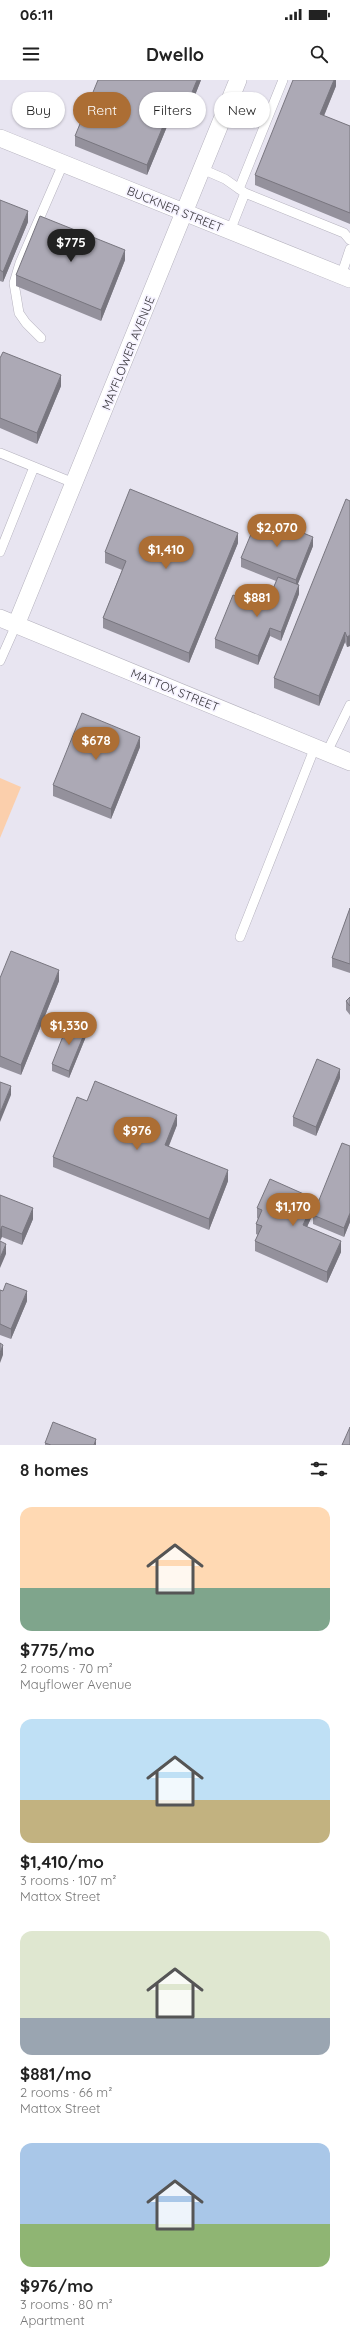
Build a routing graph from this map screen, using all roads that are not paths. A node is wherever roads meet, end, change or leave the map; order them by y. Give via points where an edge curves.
1 (238, 80) edge
2 (283, 80) edge
3 (0, 138) edge
4 (63, 164) junction
5 (202, 169) junction
6 (242, 191) junction
7 (185, 213) junction
8 (230, 231) junction
9 (350, 240) edge
10 (350, 249) edge
11 (346, 277) edge
12 (41, 338) dead end
13 (0, 453) edge
14 (34, 467) junction
15 (76, 484) junction
16 (0, 552) edge
17 (0, 618) edge
18 (16, 625) junction
19 (0, 660) edge
20 (350, 705) edge
21 (321, 750) junction
22 (350, 762) edge
23 (240, 937) dead end

1 - 5 street, MAYFLOWER AVENUE
2 - 6 lane
3 - 4 street, BUCKNER STREET
4 - 7 street, BUCKNER STREET
4 - 12 lane via 20,263 14,283 19,313
5 - 6 lane via 225,179
5 - 7 street, MAYFLOWER AVENUE
6 - 8 lane
6 - 9 lane via 344,233
7 - 8 street, BUCKNER STREET
7 - 15 street, MAYFLOWER AVENUE
8 - 11 street, BUCKNER STREET
10 - 11 lane
13 - 14 lane
14 - 15 lane
14 - 16 lane
15 - 18 street, MAYFLOWER AVENUE
17 - 18 street, MATTOX STREET
18 - 19 lane
18 - 21 street, MATTOX STREET
20 - 21 lane
21 - 22 street, MATTOX STREET
21 - 23 lane

